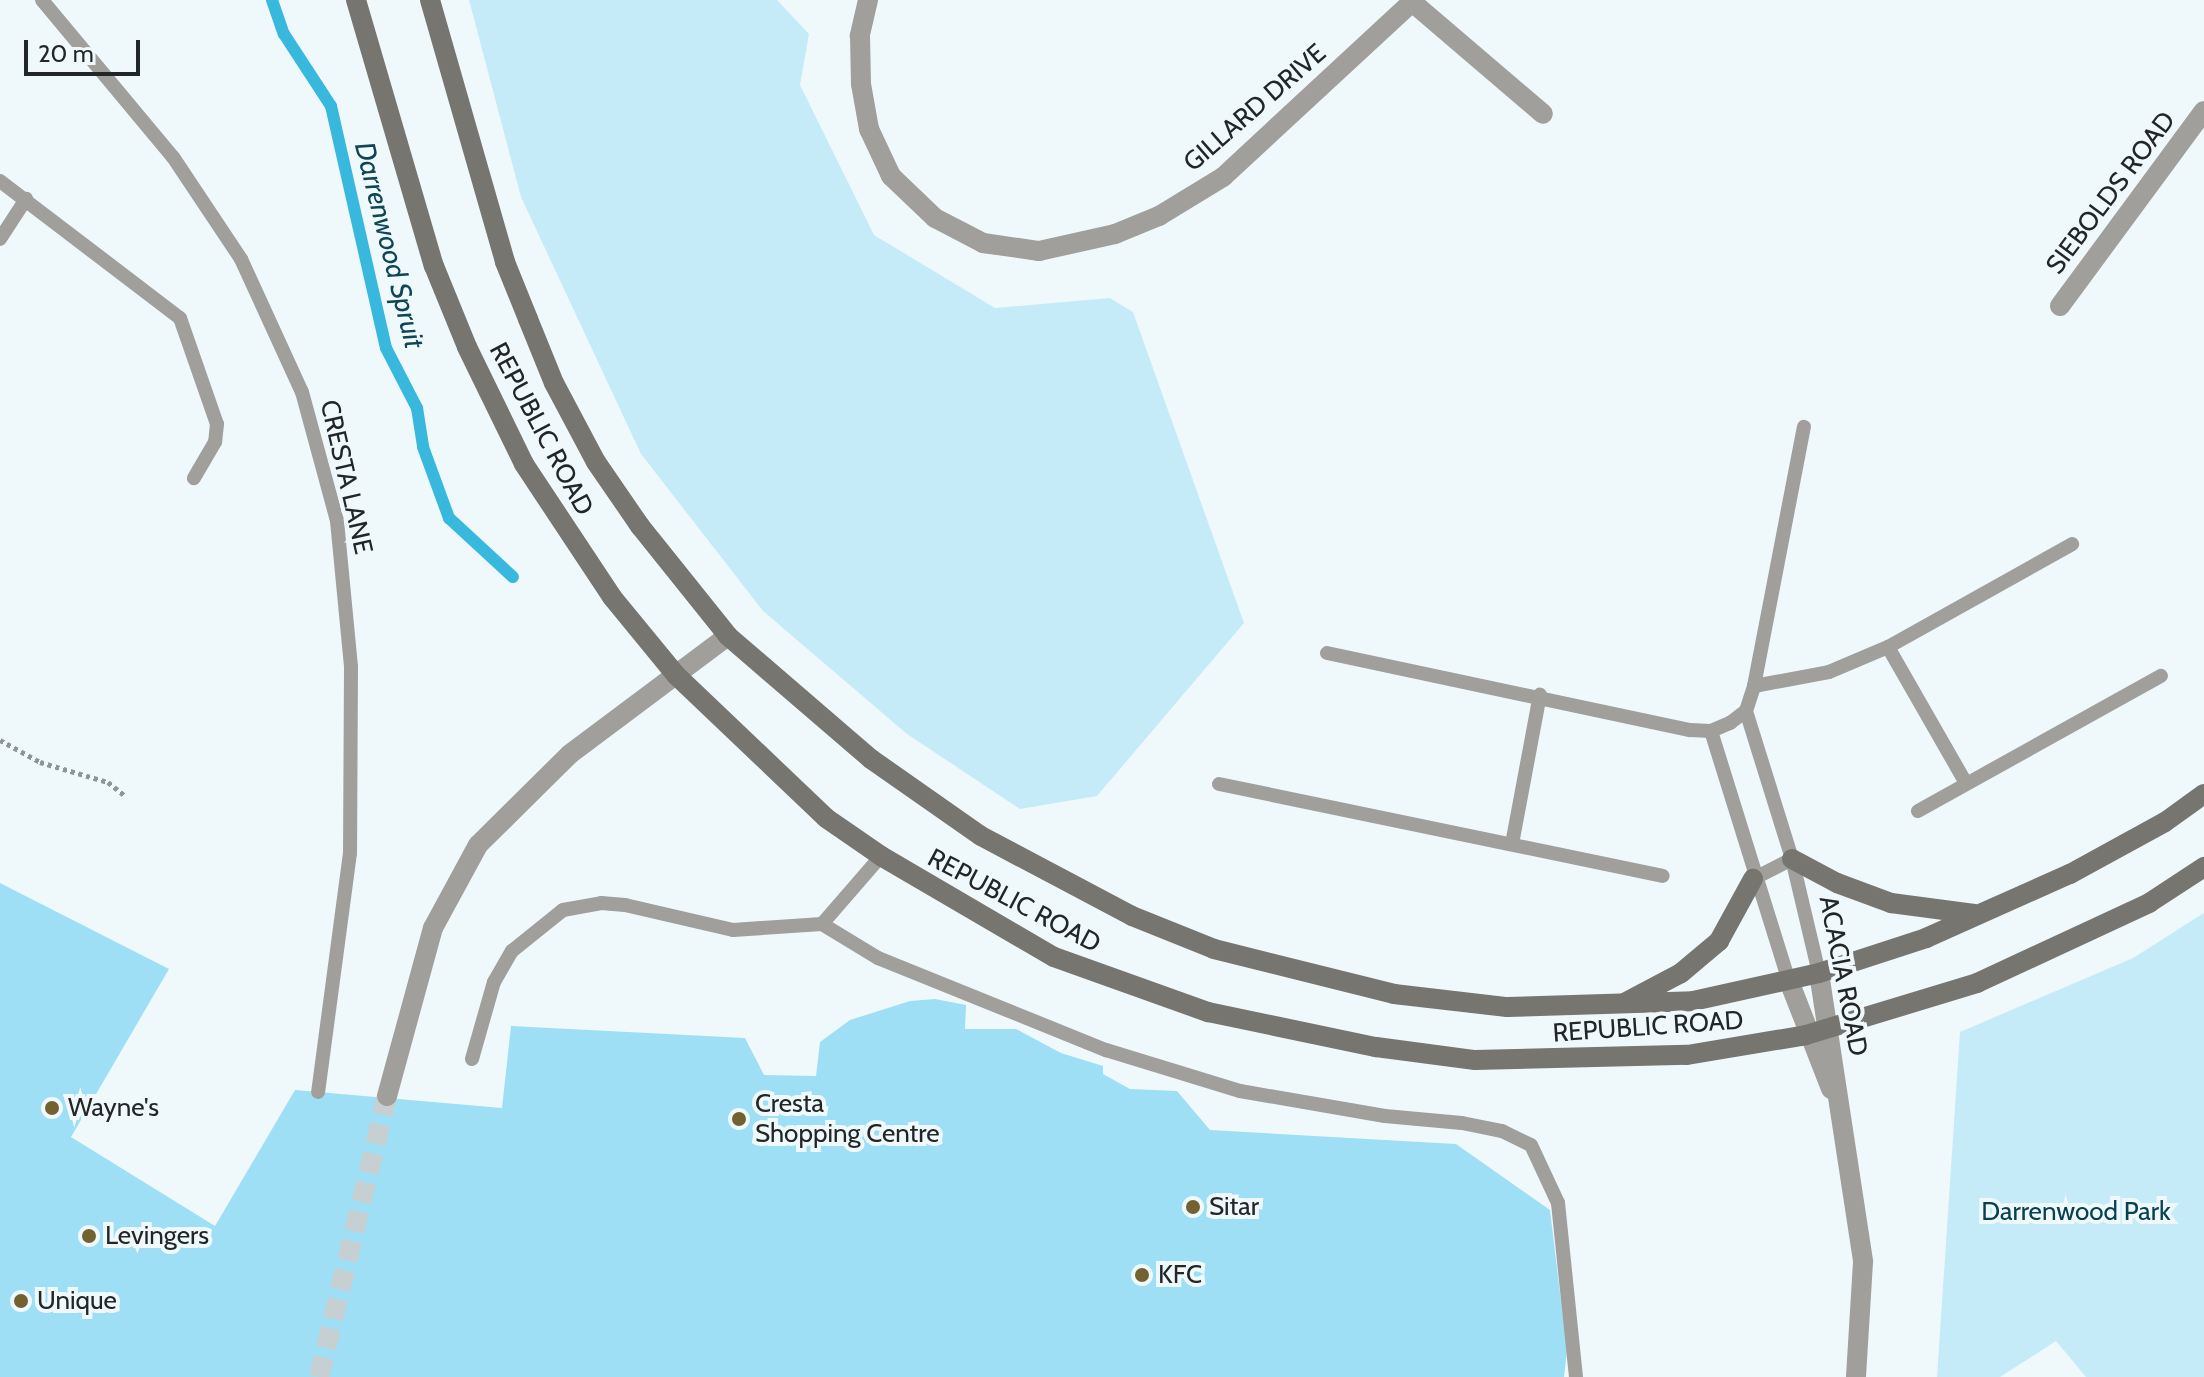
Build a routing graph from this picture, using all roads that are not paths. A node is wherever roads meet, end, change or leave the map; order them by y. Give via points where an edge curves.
1 (42, 0) edge
2 (356, 0) edge
3 (430, 0) edge
4 (868, 0) edge
5 (1413, 1) edge
6 (2204, 111) edge
7 (1543, 114) dead end
8 (0, 181) edge
9 (26, 199) junction
10 (0, 239) edge
11 (2060, 306) dead end
12 (1804, 427) dead end
13 (194, 478) dead end
14 (2072, 544) dead end
15 (728, 636) junction
16 (1888, 647) junction
17 (1327, 653) dead end
18 (676, 675) junction
19 (2161, 676) dead end
20 (1754, 686) junction
21 (1540, 695) junction
22 (1746, 711) junction
23 (1711, 731) junction
24 (1966, 783) junction
25 (1219, 784) dead end
26 (2204, 794) edge
27 (1918, 811) dead end
28 (1512, 844) junction
29 (881, 856) junction
30 (1792, 859) junction
31 (2204, 867) edge
32 (1663, 876) dead end
33 (1753, 879) junction
34 (1980, 915) junction
35 (822, 924) junction
36 (1819, 973) junction
37 (1789, 981) junction
38 (1619, 1006) junction
39 (1832, 1028) junction
40 (1806, 1035) junction
41 (472, 1059) dead end
42 (318, 1092) dead end
43 (387, 1096) tunnel mouth
44 (1838, 1104) junction
45 (1576, 1377) edge
46 (1856, 1377) edge

1 - 42 lane, CRESTA LANE via 173,157 241,259 302,392 337,521 351,667 350,853
2 - 18 main road, REPUBLIC ROAD via 434,266 467,347 559,522
3 - 15 main road, REPUBLIC ROAD via 505,262 554,383 596,462 640,526
4 - 5 street, GILLARD DRIVE via 860,36 861,84 869,129 891,176 935,218 983,243 1039,251 1115,234 1159,216 1223,177
5 - 7 street
6 - 11 street, SIEBOLDS ROAD
8 - 9 lane
9 - 10 lane
9 - 13 lane via 180,318 217,424 215,442
12 - 20 lane
14 - 16 lane
15 - 18 street
15 - 38 main road, REPUBLIC ROAD via 871,759 981,836 1132,916 1214,949 1394,994 1507,1007
16 - 20 lane via 1829,672
16 - 24 lane
17 - 21 lane
18 - 29 main road, REPUBLIC ROAD via 765,765
18 - 43 street via 554,768 478,845 433,928
19 - 24 lane
20 - 22 lane
21 - 23 lane
21 - 28 lane
22 - 23 lane
22 - 30 lane, ACACIA ROAD
23 - 33 lane, ACACIA ROAD
24 - 27 lane
25 - 28 lane
26 - 34 main road, REPUBLIC ROAD via 2165,822 2070,874
28 - 32 lane
29 - 35 lane
29 - 40 main road, REPUBLIC ROAD via 1054,957 1124,986 1281,1030 1475,1060 1573,1061 1687,1055
30 - 33 lane
30 - 34 main road via 1891,903
30 - 36 lane, ACACIA ROAD
31 - 39 main road, REPUBLIC ROAD via 2149,903 2061,948 1977,983
33 - 37 lane, ACACIA ROAD
33 - 38 main road via 1719,941 1681,973
34 - 36 main road, REPUBLIC ROAD via 1877,957
35 - 41 lane via 733,930 625,905 563,910 512,951 494,982
35 - 45 lane via 878,958 1106,1050 1240,1091 1385,1116 1462,1123 1502,1131 1531,1145 1546,1167 1558,1203
36 - 37 main road, REPUBLIC ROAD
36 - 39 street, ACACIA ROAD
37 - 38 main road, REPUBLIC ROAD via 1693,1001
37 - 40 street, ACACIA ROAD
39 - 40 main road, REPUBLIC ROAD
39 - 44 street, ACACIA ROAD
40 - 44 street, ACACIA ROAD
44 - 46 street, ACACIA ROAD via 1863,1262

